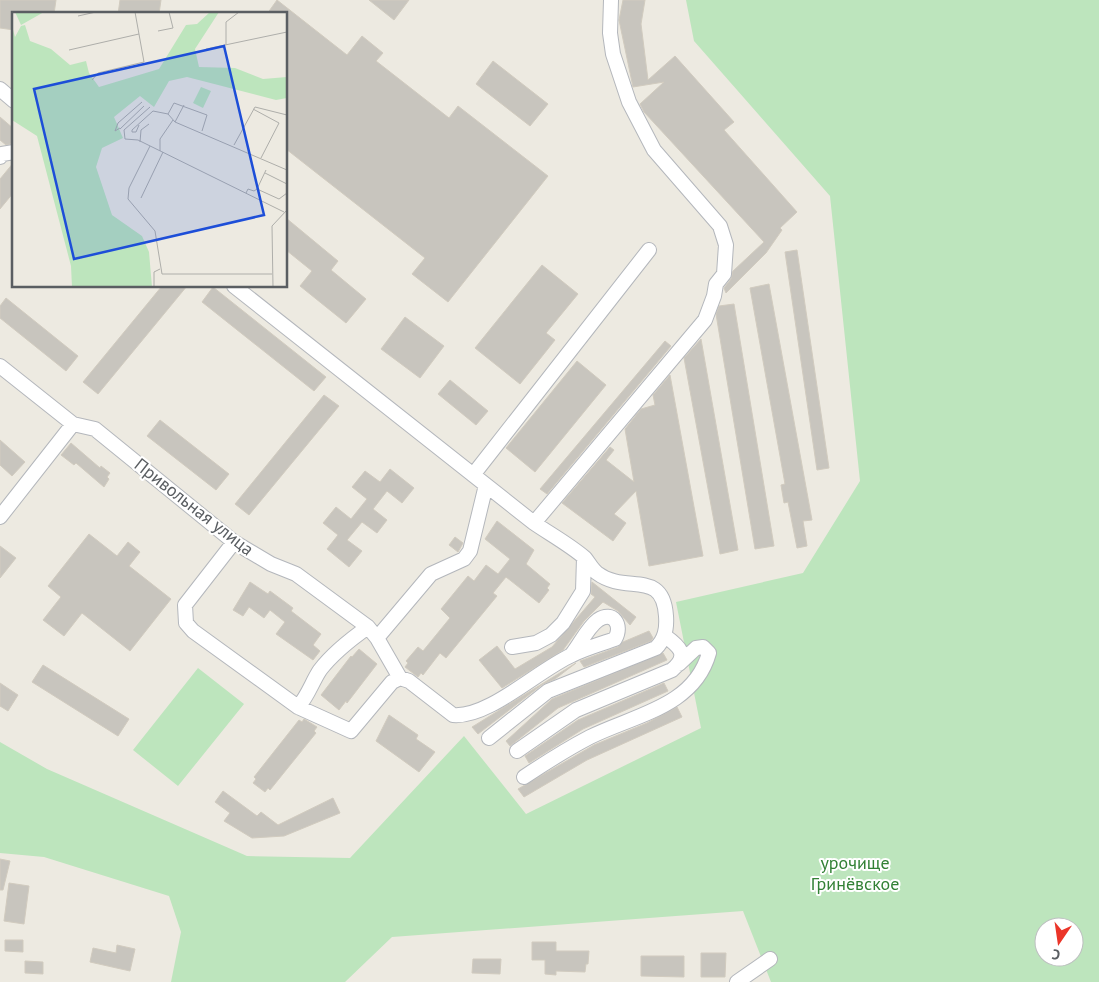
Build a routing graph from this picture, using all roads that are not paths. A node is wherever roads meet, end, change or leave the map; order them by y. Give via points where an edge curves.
1 (611, 0) edge
2 (0, 89) edge
3 (12, 98) edge
4 (649, 250) dead end
5 (237, 288) edge
6 (0, 366) edge
7 (73, 424) junction
8 (473, 475) junction
9 (486, 485) junction
10 (0, 517) edge
11 (534, 523) junction
12 (234, 542) junction
13 (584, 558) junction
14 (368, 627) junction
15 (664, 636) junction
16 (377, 638) junction
17 (512, 647) dead end
18 (572, 654) dead end
19 (680, 664) junction
20 (400, 678) junction
21 (298, 707) junction
22 (489, 738) dead end
23 (517, 751) dead end
24 (524, 777) dead end
25 (770, 959) dead end
26 (737, 982) edge

1 - 11 street via 613,54 629,102 654,150 720,226 726,245 726,261 705,320
2 - 3 street
4 - 8 street
5 - 8 street
6 - 7 street, Привольная улица
7 - 10 street
7 - 12 street, Привольная улица via 95,430
8 - 9 street
9 - 11 street
9 - 16 street via 470,551 464,559 431,574
11 - 13 street
12 - 14 street, Привольная улица via 271,564 296,574
12 - 21 street via 185,604 186,623
13 - 15 street via 597,573 613,582 652,586 662,595 666,606
13 - 17 street via 583,591 563,623 536,643
14 - 16 street, Привольная улица
14 - 21 street via 346,643 320,670 307,697
15 - 19 street via 682,652
15 - 22 street via 656,648 548,692
16 - 20 street, Привольная улица
18 - 20 street via 475,714 462,716 454,715 415,685
19 - 23 street via 576,710
19 - 24 street via 696,648 703,647 710,653 699,678 684,694 590,737
20 - 21 street via 392,682 351,731
25 - 26 street

